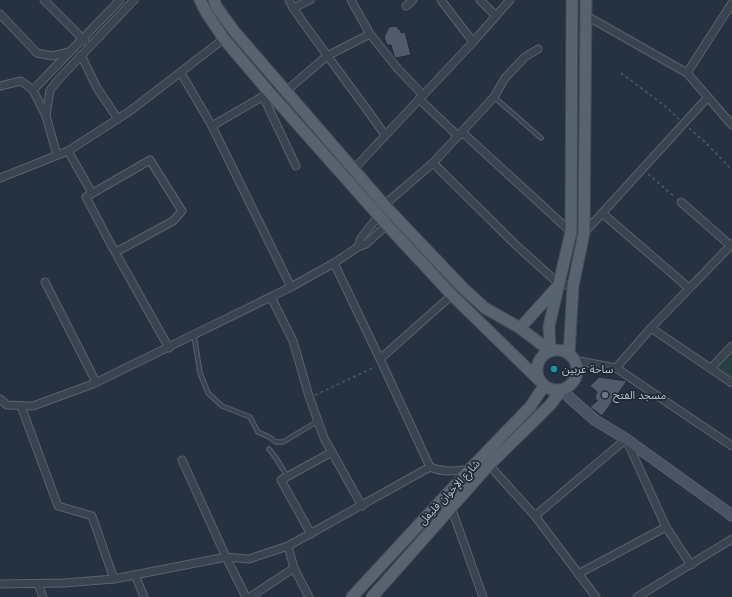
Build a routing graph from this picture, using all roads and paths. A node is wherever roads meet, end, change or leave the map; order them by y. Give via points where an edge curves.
1 (44, 0) edge
2 (120, 0) edge
3 (134, 0) edge
4 (200, 0) edge
5 (214, 0) edge
6 (289, 0) edge
7 (310, 0) edge
8 (351, 0) edge
9 (413, 0) edge
10 (441, 0) edge
11 (480, 0) edge
12 (510, 0) edge
13 (572, 0) edge
14 (584, 0) edge
15 (732, 3) edge
16 (406, 6) dead end
17 (293, 8) junction
18 (0, 14) edge
19 (585, 15) junction
20 (496, 16) junction
21 (234, 31) junction
22 (370, 34) junction
23 (82, 38) junction
24 (224, 38) junction
25 (473, 42) junction
26 (90, 46) junction
27 (538, 48) dead end
28 (69, 52) junction
29 (81, 55) junction
30 (327, 56) junction
31 (181, 73) junction
32 (620, 73) dead end
33 (686, 73) junction
34 (0, 86) edge
35 (33, 90) junction
36 (286, 91) junction
37 (266, 94) junction
38 (421, 97) junction
39 (494, 97) junction
40 (708, 97) junction
41 (46, 116) junction
42 (118, 119) junction
43 (684, 124) junction
44 (732, 125) edge
45 (212, 126) junction
46 (460, 134) junction
47 (385, 135) junction
48 (541, 138) dead end
49 (68, 151) junction
50 (57, 155) junction
51 (433, 163) junction
52 (296, 166) dead end
53 (354, 169) junction
54 (642, 169) junction
55 (732, 170) edge
56 (0, 178) edge
57 (345, 178) junction
58 (92, 193) junction
59 (681, 202) joint
60 (386, 206) junction
61 (602, 213) junction
62 (378, 215) junction
63 (397, 217) junction
64 (387, 225) junction
65 (570, 232) junction
66 (584, 234) junction
67 (731, 245) edge
68 (358, 247) junction
69 (116, 252) junction
70 (334, 263) junction
71 (45, 282) dead end
72 (559, 284) junction
73 (573, 286) junction
74 (291, 287) junction
75 (689, 288) junction
76 (452, 295) junction
77 (271, 297) junction
78 (520, 328) junction
79 (651, 328) junction
80 (194, 335) junction
81 (732, 346) edge
82 (169, 348) junction
83 (550, 351) junction
84 (571, 357) junction
85 (381, 361) junction
86 (616, 368) junction
87 (710, 368) junction
88 (96, 382) junction
89 (541, 383) junction
90 (732, 383) edge
91 (561, 390) junction
92 (0, 398) edge
93 (310, 398) junction
94 (21, 406) junction
95 (318, 421) junction
96 (626, 439) junction
97 (732, 446) edge
98 (269, 449) dead end
99 (332, 452) junction
100 (182, 460) dead end
101 (489, 465) junction
102 (430, 467) junction
103 (471, 468) junction
104 (287, 476) junction
105 (362, 506) junction
106 (451, 507) junction
107 (535, 516) junction
108 (732, 516) edge
109 (666, 528) junction
110 (311, 534) junction
111 (732, 539) edge
112 (288, 546) junction
113 (226, 557) junction
114 (691, 565) junction
115 (294, 568) junction
116 (578, 574) junction
117 (135, 575) junction
118 (114, 579) junction
119 (0, 584) edge
120 (38, 584) junction
121 (43, 597) edge
122 (144, 597) edge
123 (246, 597) edge
124 (250, 597) edge
125 (309, 597) edge
126 (352, 597) edge
127 (372, 597) edge
128 (483, 597) edge
129 (596, 597) edge
130 (637, 597) edge

1 - 23 street
2 - 23 street
3 - 26 street
4 - 24 main road
5 - 21 main road
6 - 17 street
7 - 17 street
8 - 22 street
9 - 16 street
10 - 25 street
11 - 20 street
12 - 20 street
13 - 14 main road
13 - 65 main road
14 - 19 main road
15 - 33 street
17 - 30 street
18 - 28 street via 37,52 52,56
19 - 33 street
19 - 66 main road
20 - 25 street
21 - 24 street
21 - 36 main road
22 - 30 street
22 - 38 street
23 - 26 street
23 - 28 street
24 - 31 street
24 - 37 main road
25 - 38 street
26 - 29 street
27 - 39 street via 525,57 505,78
28 - 35 street
29 - 41 street via 50,90
29 - 42 street via 97,88
30 - 36 street
30 - 47 street
31 - 42 street
31 - 45 street
32 - 43 path via 665,106
33 - 40 street
34 - 35 street via 21,81
35 - 41 street
36 - 53 main road
37 - 45 street
37 - 52 street
37 - 57 main road
38 - 46 street
38 - 47 street
39 - 46 street
39 - 48 lane
40 - 43 street
40 - 44 street
41 - 50 street
42 - 49 street
43 - 54 street
43 - 55 path
45 - 74 street
46 - 51 street
46 - 65 street
47 - 53 street
49 - 50 street
49 - 58 street
50 - 56 street
51 - 60 street
51 - 72 street
53 - 57 street
53 - 60 main road
54 - 59 path
54 - 61 street
57 - 62 main road
58 - 69 street via 86,197
58 - 69 street via 150,160 182,211 173,221
59 - 67 street
60 - 62 street
60 - 63 main road
61 - 66 street
61 - 75 street
62 - 64 main road
62 - 68 street via 361,238
63 - 64 street
63 - 78 main road via 485,308
64 - 68 street via 366,244
64 - 76 main road
65 - 72 main road
66 - 73 main road
67 - 75 street
68 - 70 street
69 - 82 street
70 - 74 street
70 - 85 street
71 - 88 street
72 - 73 street
72 - 78 main road
72 - 83 main road via 549,326
73 - 84 main road
74 - 77 street
75 - 79 street
76 - 85 street
76 - 89 main road
77 - 80 street
77 - 93 street via 293,341
78 - 83 main road
79 - 86 street
79 - 87 street
80 - 82 street
80 - 95 lane via 200,374 208,393 222,406 250,417 258,432 276,442 283,442
81 - 87 street
82 - 88 street
83 - 84 main road via 563,351
83 - 89 main road via 541,357 537,364 536,372
84 - 86 street
84 - 91 main road via 576,368 576,376 573,382
85 - 93 path
85 - 102 street
86 - 97 street
87 - 90 street
88 - 94 street via 33,406
89 - 91 main road via 553,390
89 - 103 main road, شارع الإخوان فليفل via 530,407
91 - 96 main road via 595,420
91 - 101 main road, شارع الإخوان فليفل via 551,404
92 - 94 street via 6,405
93 - 95 street
94 - 118 street via 58,506 92,516
95 - 99 street
96 - 107 street
96 - 108 main road
96 - 109 street
98 - 104 lane
99 - 104 street
99 - 105 street
100 - 113 street
101 - 106 main road, شارع الإخوان فليفل
101 - 107 street
102 - 103 street via 440,471
102 - 105 street
103 - 126 main road, شارع الإخوان فليفل
104 - 110 street via 280,480
105 - 110 street
106 - 127 main road, شارع الإخوان فليفل
106 - 128 street
107 - 116 street
109 - 114 street
109 - 116 street
110 - 112 street
111 - 114 street
112 - 113 street via 249,559
112 - 115 street
113 - 117 street
113 - 123 street
114 - 130 street
115 - 124 street
115 - 125 street
116 - 129 street
117 - 118 street
117 - 122 street
118 - 120 street
119 - 120 street
120 - 121 street

